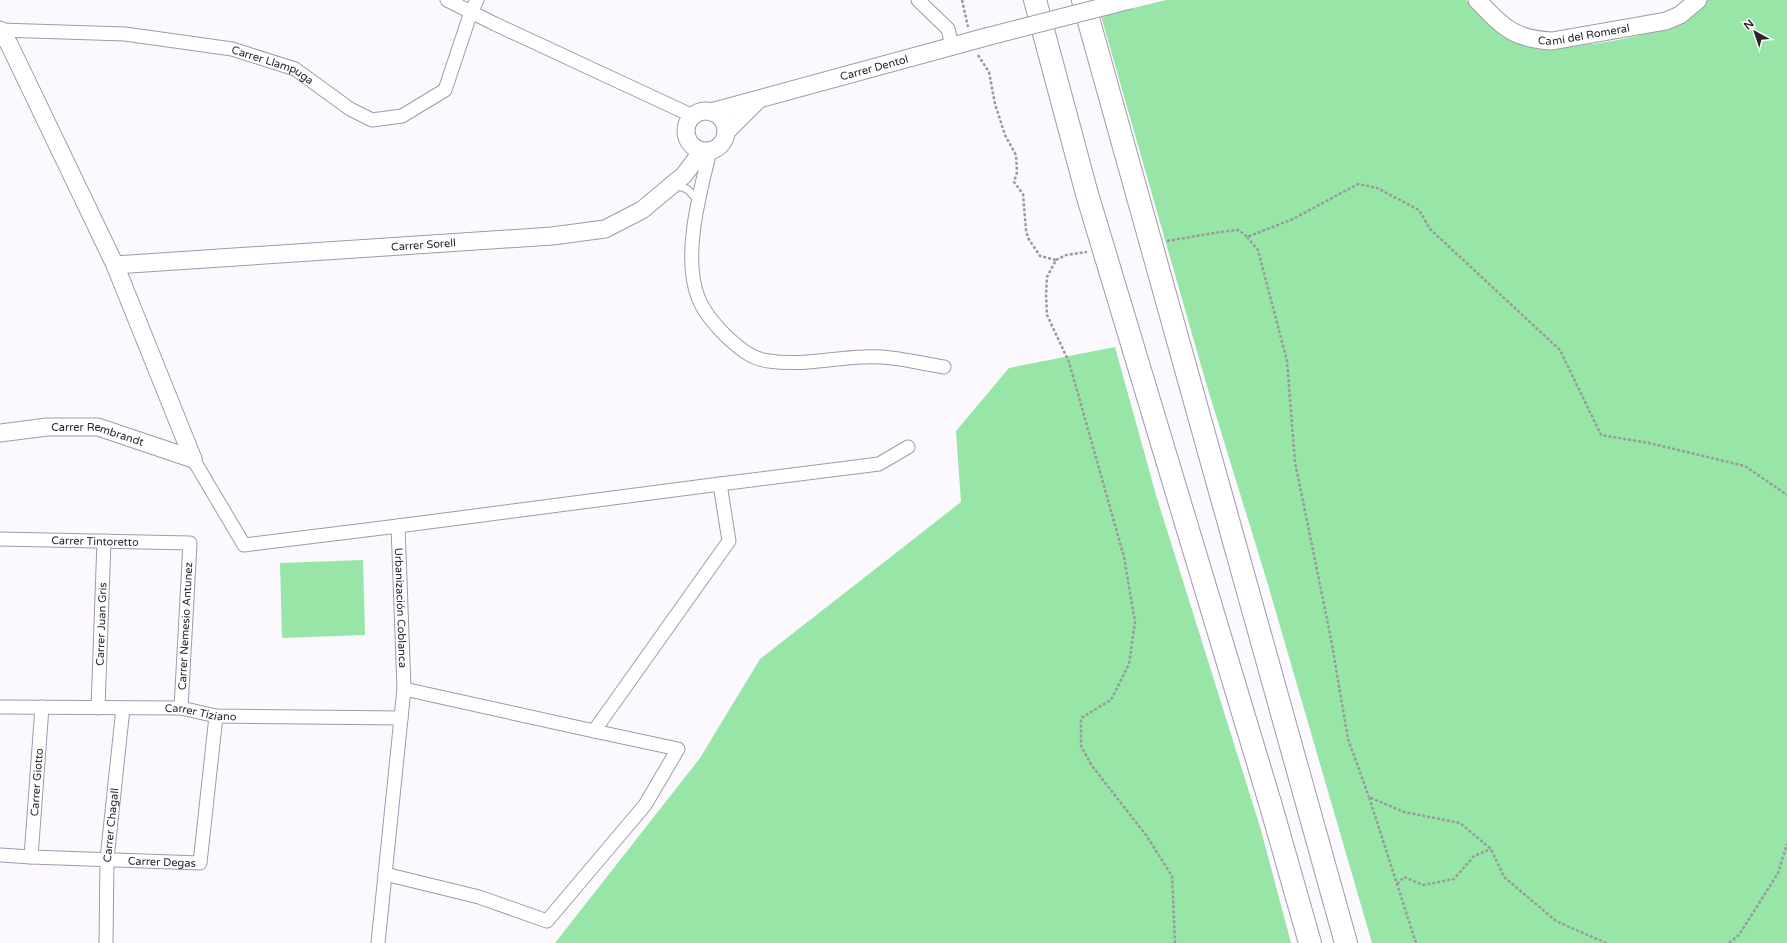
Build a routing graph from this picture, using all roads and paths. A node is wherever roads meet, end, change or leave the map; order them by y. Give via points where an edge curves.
1 (447, 0) edge
2 (477, 0) edge
3 (918, 0) edge
4 (962, 0) edge
5 (1035, 0) edge
6 (1083, 0) edge
7 (1130, 0) edge
8 (1477, 0) edge
9 (1698, 0) edge
10 (471, 12) junction
11 (0, 30) edge
12 (978, 39) junction
13 (952, 46) junction
14 (760, 98) junction
15 (711, 112) junction
16 (693, 116) junction
17 (726, 132) junction
18 (706, 151) junction
19 (673, 184) junction
20 (698, 200) junction
21 (1247, 237) junction
22 (1163, 242) dead end
23 (1091, 252) dead end
24 (1056, 260) junction
25 (114, 265) junction
26 (944, 367) dead end
27 (0, 433) edge
28 (908, 447) dead end
29 (193, 459) junction
30 (720, 484) junction
31 (1787, 495) edge
32 (398, 526) junction
33 (0, 539) edge
34 (104, 541) junction
35 (190, 543) joint
36 (404, 689) junction
37 (0, 707) edge
38 (42, 707) junction
39 (98, 708) junction
40 (123, 708) junction
41 (181, 708) junction
42 (216, 716) junction
43 (401, 718) junction
44 (594, 731) junction
45 (1369, 797) junction
46 (1787, 844) edge
47 (1491, 849) junction
48 (0, 855) edge
49 (32, 857) junction
50 (107, 859) junction
51 (385, 874) junction
52 (1397, 884) junction
53 (106, 943) edge
54 (378, 943) edge
55 (1175, 943) edge
56 (1310, 943) edge
57 (1346, 943) edge
58 (1416, 943) edge
59 (1606, 943) edge
60 (1730, 943) edge

1 - 10 street
2 - 10 street, Carrer Llampuga
3 - 13 street via 948,29
4 - 12 path
5 - 56 highway via 1087,194
6 - 57 highway
7 - 12 street, Carrer Dentol, bridge
8 - 9 street, Camí del Romeral via 1499,23 1512,32 1524,37 1552,41 1666,21 1680,15
10 - 11 street, Carrer Llampuga via 445,90 402,116 372,120 350,110 294,69 232,49 125,34
10 - 16 street
11 - 25 street
12 - 13 street, Carrer Dentol
12 - 24 path via 973,50 989,72 995,104 1005,135 1016,156 1017,172 1014,182 1023,194 1028,238 1040,256
13 - 14 street, Carrer Dentol
14 - 15 street, Carrer Dentol
14 - 17 street, Carrer Dentol
15 - 16 street
15 - 17 street via 722,119
16 - 18 street via 686,134 692,145
17 - 18 street via 721,144
18 - 19 street, Carrer Sorell
18 - 20 street
19 - 20 lane via 687,189
19 - 25 street, Carrer Sorell via 642,210 605,229 552,236
20 - 26 street via 692,265 698,297 720,330 748,355 784,363 865,356
21 - 22 path via 1239,230
21 - 31 path via 1294,219 1358,184 1377,188 1419,210 1430,229 1560,350 1601,435 1649,443 1745,466
21 - 45 path via 1258,250 1287,361 1296,462 1348,739
23 - 24 path via 1066,255
24 - 55 path via 1047,277 1047,315 1071,370 1124,557 1135,622 1130,664 1111,700 1081,718 1081,746 1092,766 1146,835 1172,876
25 - 29 street
27 - 29 street, Carrer Rembrandt via 98,426
28 - 30 street via 879,464
29 - 32 street via 244,545
30 - 32 street
30 - 44 street via 729,540
32 - 36 street, Urbanización Coblanca
33 - 34 street, Carrer Tintoretto
34 - 35 street, Carrer Tintoretto
34 - 39 street, Carrer Juan Gris
35 - 41 street, Carrer Nemesio Antunez
36 - 43 street, Urbanización Coblanca
36 - 44 street
37 - 38 street, Carrer Tiziano
38 - 39 street, Carrer Tiziano
38 - 49 street, Carrer Giotto
39 - 40 street, Carrer Tiziano
40 - 41 street, Carrer Tiziano
40 - 50 street, Carrer Chagall
41 - 42 street, Carrer Tiziano
42 - 43 street, Carrer Tiziano
42 - 50 street, Carrer Degas via 200,863
43 - 51 street, Urbanización Coblanca
44 - 51 street via 678,749 645,805 547,921 479,897
45 - 47 path via 1404,812 1460,822
45 - 52 path
46 - 60 path via 1778,873 1739,935
47 - 52 path via 1474,856 1454,879 1423,885 1404,878
47 - 59 path via 1504,877 1556,921
48 - 49 street, Carrer Degas
49 - 50 street, Carrer Degas
50 - 53 street, Carrer Chagall
51 - 54 street, Urbanización Coblanca
52 - 58 path

